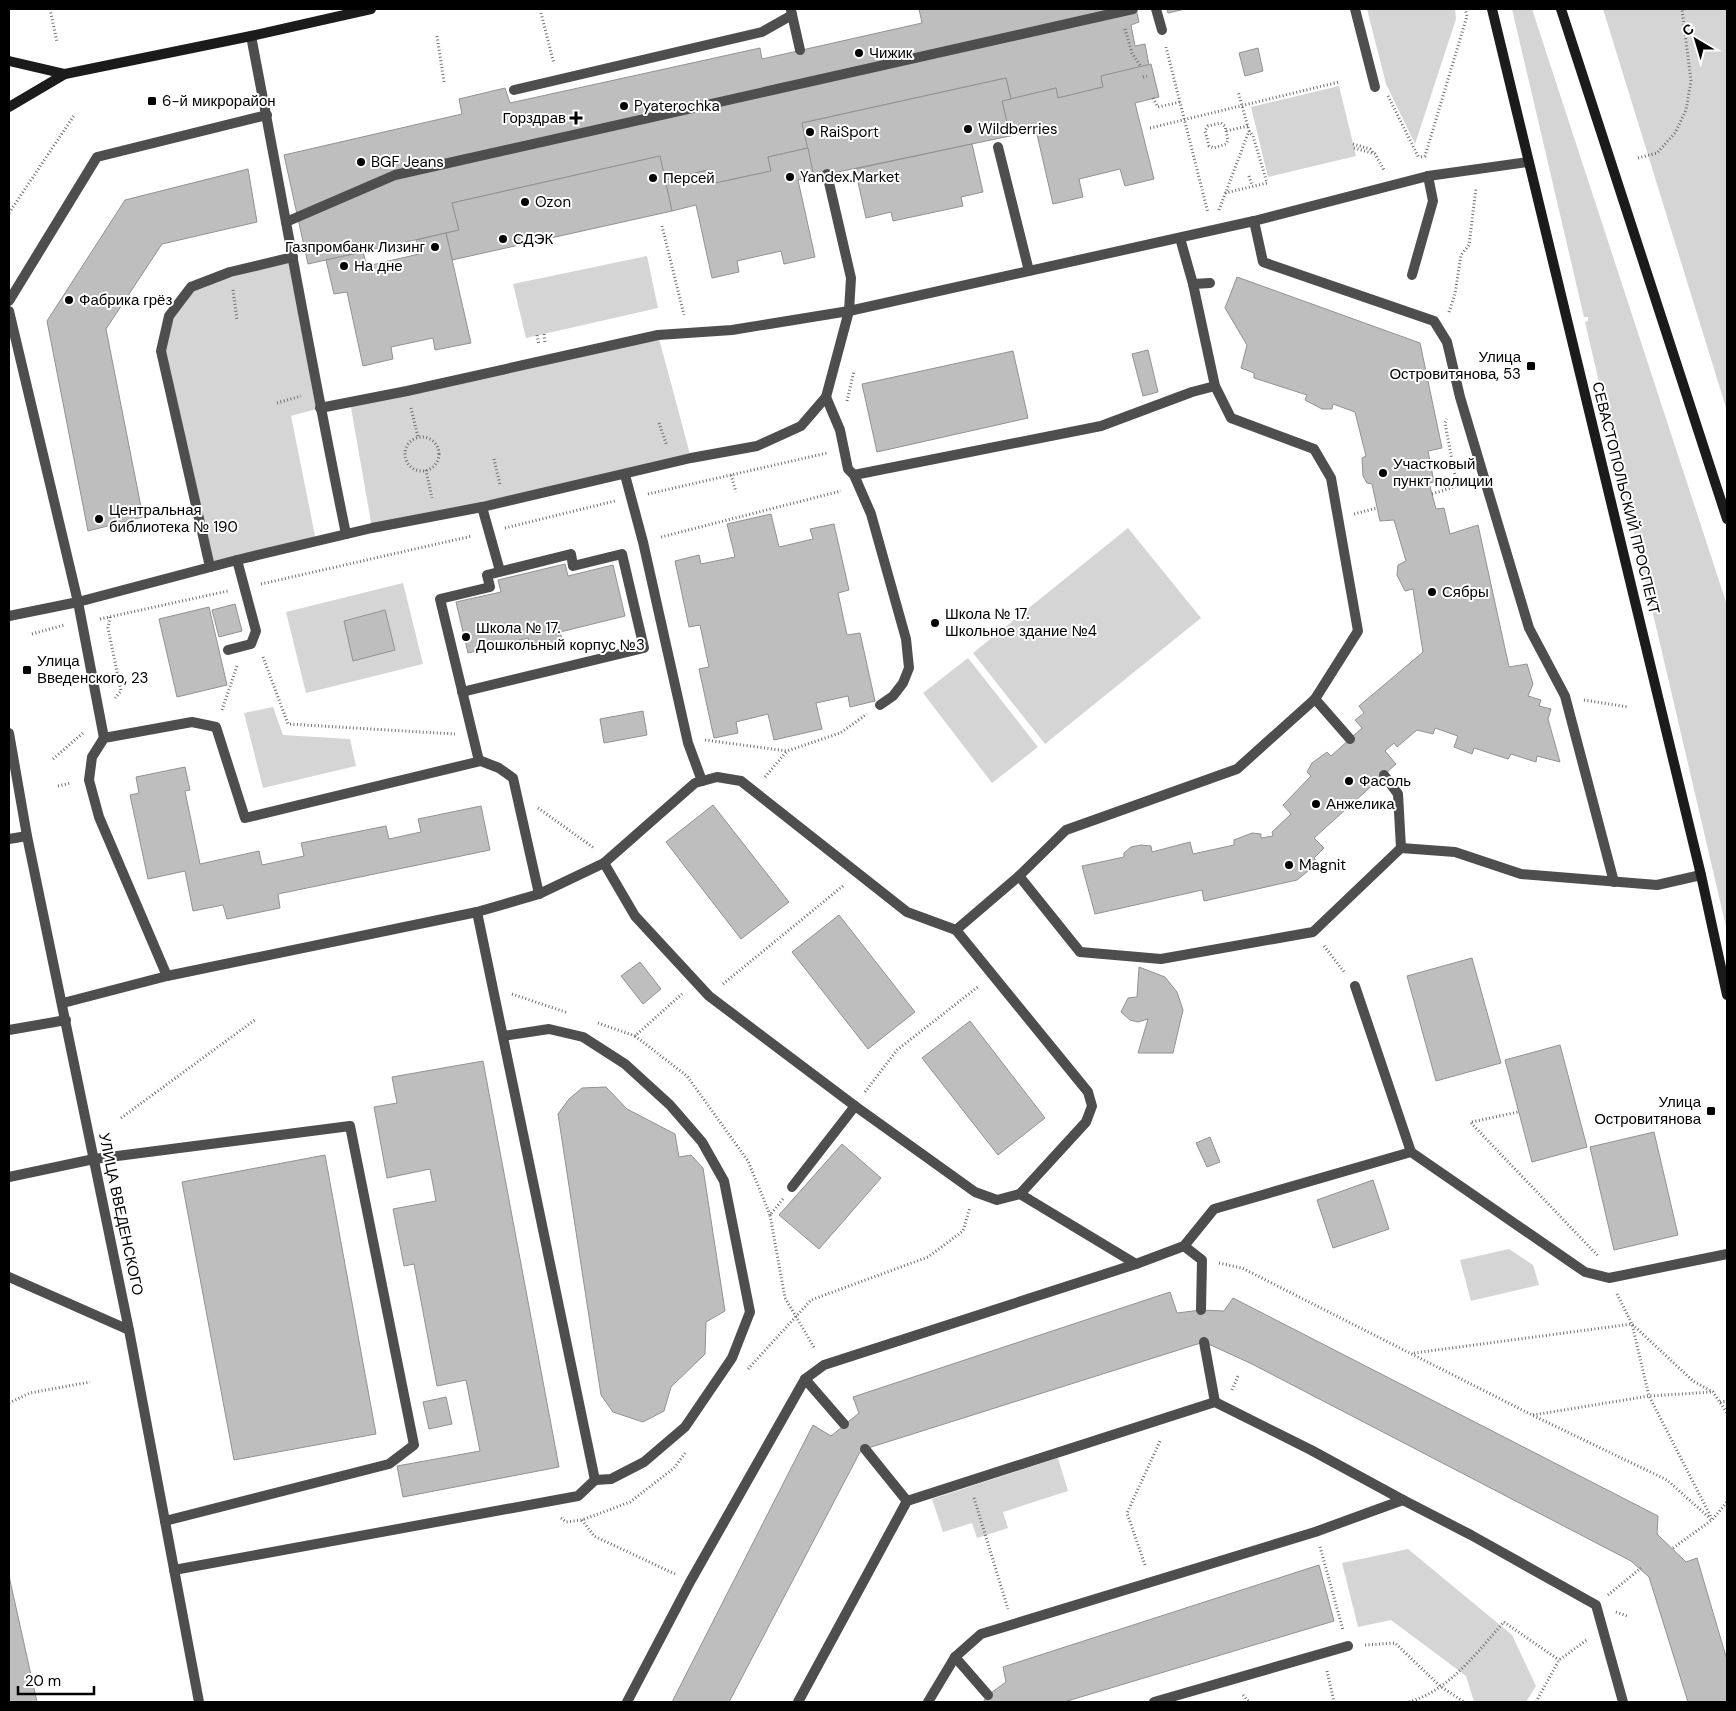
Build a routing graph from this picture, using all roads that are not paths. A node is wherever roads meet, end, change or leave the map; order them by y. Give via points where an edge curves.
1 (371, 9) edge
2 (1134, 9) edge
3 (1156, 9) edge
4 (1355, 9) edge
5 (1492, 9) edge
6 (1561, 9) edge
7 (791, 12) edge
8 (1162, 30) road end
9 (251, 36) junction
10 (800, 50) dead end
11 (9, 61) edge
12 (65, 74) junction
13 (1375, 87) dead end
14 (514, 90) dead end
15 (9, 107) edge
16 (267, 115) junction
17 (998, 148) dead end
18 (1528, 162) junction
19 (827, 174) dead end
20 (1428, 176) junction
21 (1254, 221) junction
22 (286, 222) junction
23 (1180, 238) junction
24 (293, 257) junction
25 (1029, 271) junction
26 (1412, 275) dead end
27 (1210, 283) dead end
28 (1193, 284) junction
29 (9, 301) edge
30 (9, 311) edge
31 (849, 311) junction
32 (1215, 386) junction
33 (826, 396) junction
34 (320, 408) junction
35 (625, 475) junction
36 (854, 475) junction
37 (482, 508) junction
38 (1727, 519) edge
39 (346, 534) junction
40 (237, 560) junction
41 (210, 567) junction
42 (500, 571) junction
43 (78, 602) junction
44 (9, 616) edge
45 (228, 650) dead end
46 (462, 692) junction
47 (1315, 699) junction
48 (880, 705) road end
49 (9, 733) edge
50 (104, 738) junction
51 (1350, 739) dead end
52 (479, 761) junction
53 (1384, 775) dead end
54 (702, 781) junction
55 (27, 836) junction
56 (9, 840) edge
57 (1401, 848) junction
58 (604, 863) junction
59 (1701, 875) junction
60 (1019, 876) junction
61 (1614, 882) junction
62 (539, 894) junction
63 (477, 912) junction
64 (956, 930) junction
65 (167, 976) junction
66 (1355, 986) road end
67 (1727, 995) edge
68 (63, 1003) junction
69 (66, 1020) junction
70 (9, 1030) edge
71 (503, 1036) junction
72 (855, 1106) junction
73 (1411, 1152) junction
74 (94, 1159) junction
75 (9, 1177) edge
76 (792, 1187) road end
77 (1020, 1194) junction
78 (1184, 1246) junction
79 (1727, 1254) edge
80 (1136, 1264) junction
81 (9, 1276) edge
82 (1201, 1310) dead end
83 (129, 1330) junction
84 (1204, 1342) dead end
85 (805, 1379) junction
86 (1215, 1402) junction
87 (844, 1424) dead end
88 (865, 1448) dead end
89 (595, 1480) junction
90 (907, 1500) junction
91 (1403, 1500) junction
92 (165, 1520) junction
93 (174, 1570) junction
94 (1348, 1646) road end
95 (955, 1657) junction
96 (988, 1694) dead end
97 (199, 1702) edge
98 (627, 1702) edge
99 (798, 1702) edge
100 (928, 1702) edge
101 (1154, 1702) edge
102 (1623, 1702) edge

1 - 9 main road
2 - 22 street via 395,175
3 - 8 street
4 - 13 street
5 - 18 main road, СЕВАСТОПОЛЬСКИЙ ПРОСПЕКТ
6 - 38 main road
7 - 10 street
7 - 14 street via 762,32
9 - 12 main road
9 - 16 street
11 - 12 main road
12 - 15 main road
16 - 22 street
16 - 29 street via 98,156
17 - 25 street
18 - 20 street
18 - 59 main road, СЕВАСТОПОЛЬСКИЙ ПРОСПЕКТ
19 - 31 street via 851,278
20 - 21 street
20 - 26 street via 1433,201
21 - 23 street
21 - 61 street via 1263,262 1434,321 1447,342 1460,397 1529,628 1565,696
22 - 24 street
23 - 25 street
23 - 28 street
24 - 34 street
24 - 41 street via 230,272 191,287 169,316 161,351
25 - 31 street
27 - 28 street
28 - 32 street
30 - 43 street
31 - 33 street
31 - 34 street via 732,330 658,334
32 - 36 street via 1101,426
32 - 47 street via 1231,418 1314,449 1331,478 1358,631
33 - 35 street via 801,426 757,446
33 - 36 street via 840,430 848,468
34 - 39 street
35 - 37 street
35 - 54 street via 687,738
36 - 48 street via 871,514 906,639 909,668 893,696
37 - 39 street
37 - 42 street
39 - 40 street
40 - 41 street
40 - 45 street via 256,631 248,645
41 - 43 street
42 - 46 street via 487,575 490,587 440,599
42 - 46 street via 571,554 574,566 622,554 644,648
43 - 44 street
43 - 50 street
46 - 52 street
47 - 51 street
47 - 60 street via 1237,769 1066,830
49 - 55 street, УЛИЦА ВВЕДЕНСКОГО
50 - 52 street via 192,722 216,727 245,818
50 - 65 street via 92,757 89,780 99,817
52 - 62 street via 499,768 512,778
53 - 57 street via 1398,794
54 - 58 street via 695,783
54 - 64 street via 717,777 741,781 907,912
55 - 56 street
55 - 68 street, УЛИЦА ВВЕДЕНСКОГО
57 - 60 street via 1313,932 1161,959 1080,952
57 - 61 street via 1455,852 1521,874
58 - 62 street
58 - 72 street via 635,916 709,996
59 - 61 street via 1658,885
59 - 67 main road, СЕВАСТОПОЛЬСКИЙ ПРОСПЕКТ
60 - 64 street
62 - 63 street
63 - 65 street
63 - 71 street
64 - 77 street via 1088,1092 1092,1106 1086,1122
65 - 68 street
66 - 73 street
68 - 69 street, УЛИЦА ВВЕДЕНСКОГО
69 - 70 street
69 - 74 street, УЛИЦА ВВЕДЕНСКОГО
71 - 89 street
71 - 89 street via 548,1029 566,1033 583,1037 625,1064 670,1105 695,1134 724,1181 750,1312 732,1358 685,1427 644,1462 611,1479
72 - 76 street
72 - 77 street via 975,1192 997,1200
73 - 78 street via 1214,1209
73 - 79 street via 1585,1272 1609,1278
74 - 75 street
74 - 83 street, УЛИЦА ВВЕДЕНСКОГО
74 - 92 street via 350,1126 414,1445 389,1464
77 - 80 street
78 - 80 street
78 - 82 street via 1202,1260
80 - 85 street via 824,1365
81 - 83 street
83 - 92 street, УЛИЦА ВВЕДЕНСКОГО
84 - 86 street
85 - 87 street
85 - 98 street via 690,1582
86 - 90 street
86 - 91 street
88 - 90 street
89 - 93 street via 578,1496
90 - 99 street
91 - 95 street via 1316,1532 981,1634
91 - 102 street via 1596,1605
92 - 93 street, УЛИЦА ВВЕДЕНСКОГО
93 - 97 street, УЛИЦА ВВЕДЕНСКОГО
94 - 101 street
95 - 96 street
95 - 100 street

